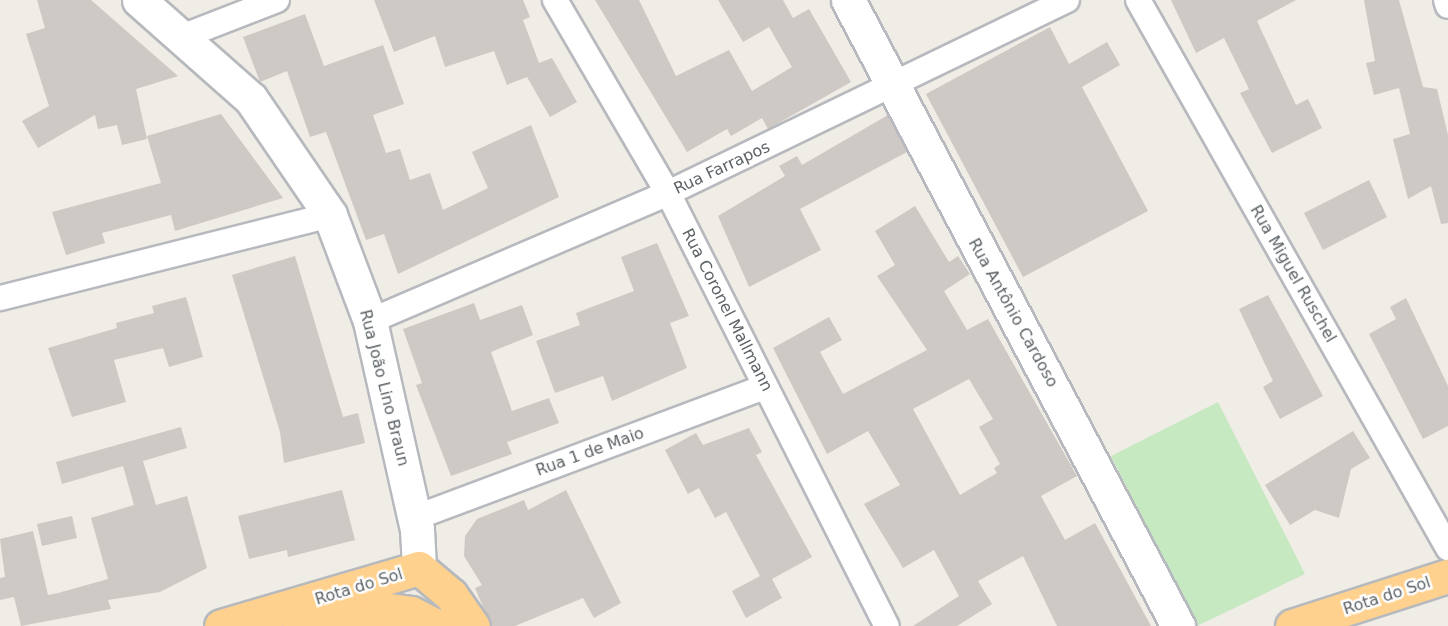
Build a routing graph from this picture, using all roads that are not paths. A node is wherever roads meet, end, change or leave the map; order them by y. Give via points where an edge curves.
1 (139, 0) edge
2 (277, 0) edge
3 (555, 0) edge
4 (848, 0) edge
5 (1067, 0) edge
6 (1137, 0) edge
7 (1446, 0) edge
8 (1448, 6) edge
9 (179, 38) junction
10 (896, 87) junction
11 (668, 193) junction
12 (330, 215) junction
13 (0, 298) edge
14 (370, 321) junction
15 (765, 387) junction
16 (414, 518) junction
17 (1448, 548) edge
18 (419, 568) junction
19 (1448, 576) edge
20 (434, 623) edge
21 (221, 626) edge
22 (283, 626) edge
23 (473, 626) edge
24 (886, 626) edge
25 (1178, 626) edge
26 (1292, 626) edge

1 - 9 street, Rua João Lino Braun
2 - 9 street
3 - 11 street, Rua Coronel Mallmann
4 - 10 street, Rua Antônio Cardoso
5 - 10 street, Rua Farrapos
6 - 17 street, Rua Miguel Ruschel
7 - 8 street
9 - 12 street, Rua João Lino Braun via 251,99
10 - 11 street, Rua Farrapos
10 - 25 street, Rua Antônio Cardoso
11 - 14 street, Rua Farrapos
11 - 15 street, Rua Coronel Mallmann
12 - 13 street
12 - 14 street, Rua João Lino Braun
14 - 16 street, Rua João Lino Braun
15 - 16 street, Rua 1 de Maio
15 - 24 street, Rua Coronel Mallmann
16 - 18 street, Rua João Lino Braun
18 - 20 highway
18 - 21 highway, Rota do Sol
18 - 22 highway via 391,593
18 - 23 highway, Rota do Sol via 451,595
19 - 26 highway, Rota do Sol
20 - 22 highway, Rota do Sol via 388,610

